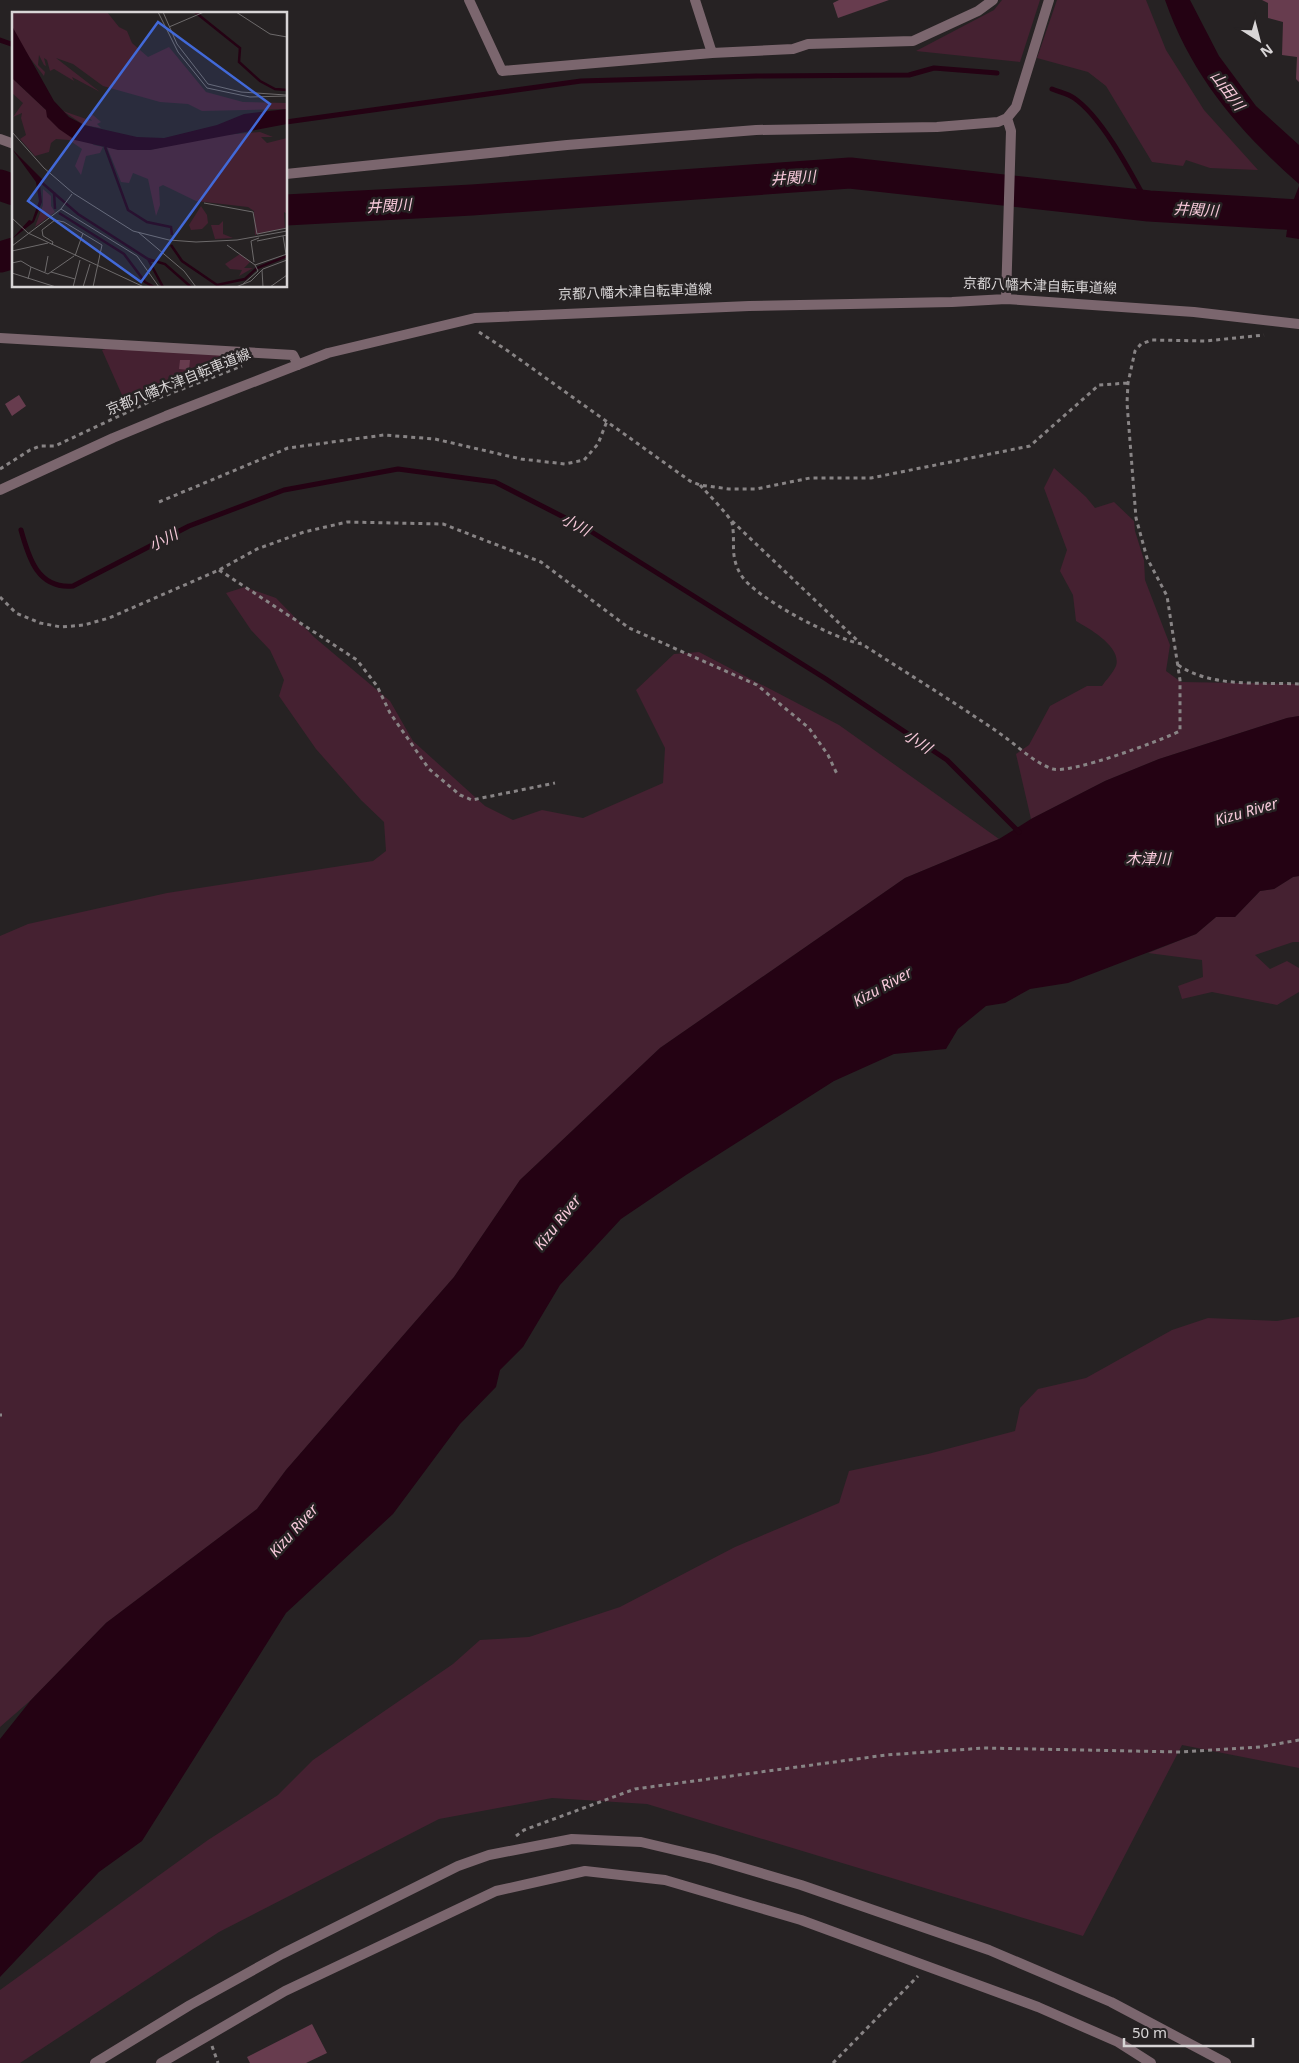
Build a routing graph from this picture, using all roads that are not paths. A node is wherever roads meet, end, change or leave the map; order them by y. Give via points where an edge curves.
1 (469, 0) edge
2 (695, 0) edge
3 (993, 0) edge
4 (1048, 0) edge
5 (712, 53) junction
6 (1007, 118) junction
7 (288, 174) edge
8 (1006, 296) junction
9 (1299, 324) edge
10 (0, 338) edge
11 (298, 364) junction
12 (0, 490) edge
13 (95, 2063) edge
14 (161, 2063) edge
15 (1152, 2063) edge
16 (1226, 2063) edge

1 - 5 street via 502,72
2 - 5 street
3 - 5 street via 978,11 913,41 808,44 793,49
4 - 6 street via 1021,93
6 - 7 street via 969,125 756,130 567,145
6 - 8 street via 1011,131
8 - 9 street
8 - 11 street via 542,314 462,321 345,348
10 - 11 street via 293,355
11 - 12 street via 122,434
13 - 16 street via 282,1954 458,1866 489,1855 572,1839 640,1842 801,1885 998,1954 1111,2002
14 - 15 street via 285,1991 487,1895 584,1871 665,1880 801,1920 1038,2007 1118,2042

